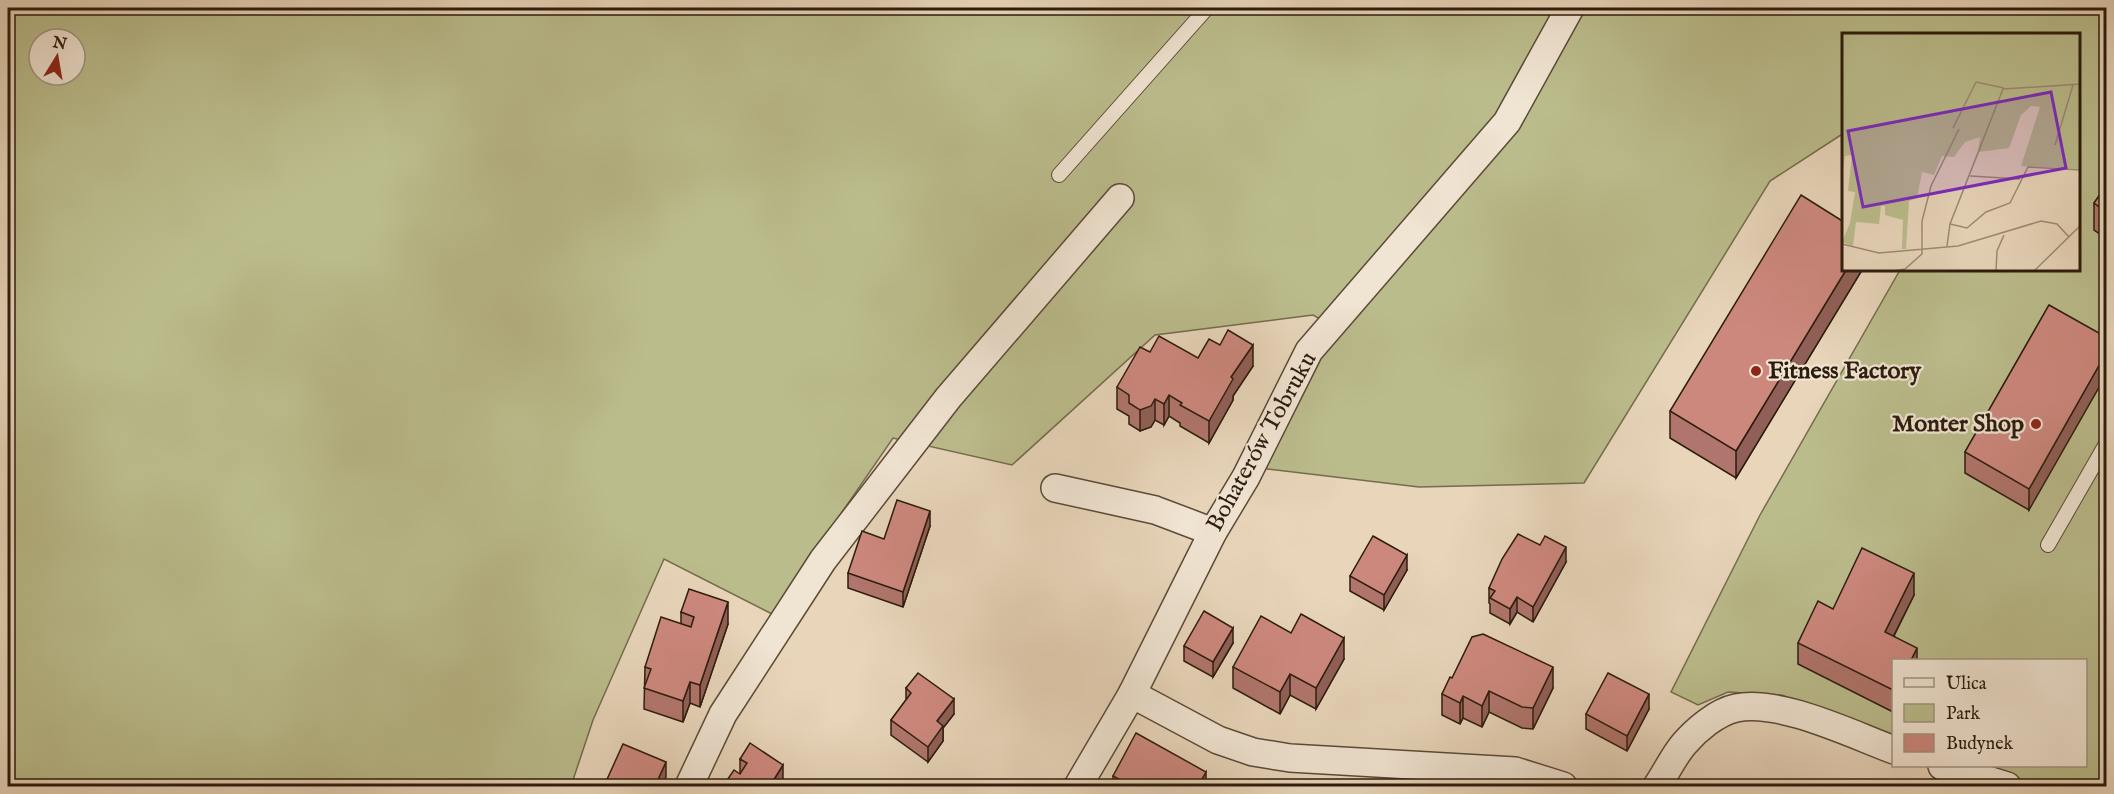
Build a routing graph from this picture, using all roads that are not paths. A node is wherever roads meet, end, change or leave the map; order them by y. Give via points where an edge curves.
1 (1207, 8) edge
2 (1570, 8) edge
3 (1059, 175) dead end
4 (1120, 198) dead end
5 (2106, 444) edge
6 (1055, 488) dead end
7 (1213, 532) junction
8 (2048, 545) dead end
9 (1132, 694) junction
10 (1892, 750) edge
11 (1948, 767) edge
12 (689, 786) edge
13 (1078, 786) edge
14 (1563, 786) edge
15 (1657, 786) edge
16 (2007, 786) edge

1 - 3 lane
2 - 7 street, Bohaterów Tobruku via 1507,122 1309,351 1246,477
4 - 12 street via 948,398 823,560 723,714
5 - 8 lane
6 - 7 street via 1155,510
7 - 9 street, Bohaterów Tobruku
9 - 13 street, Bohaterów Tobruku
9 - 14 street via 1218,740 1253,752 1290,758 1515,771
10 - 15 street via 1800,716 1758,706 1734,708 1713,719 1683,745
11 - 16 street

